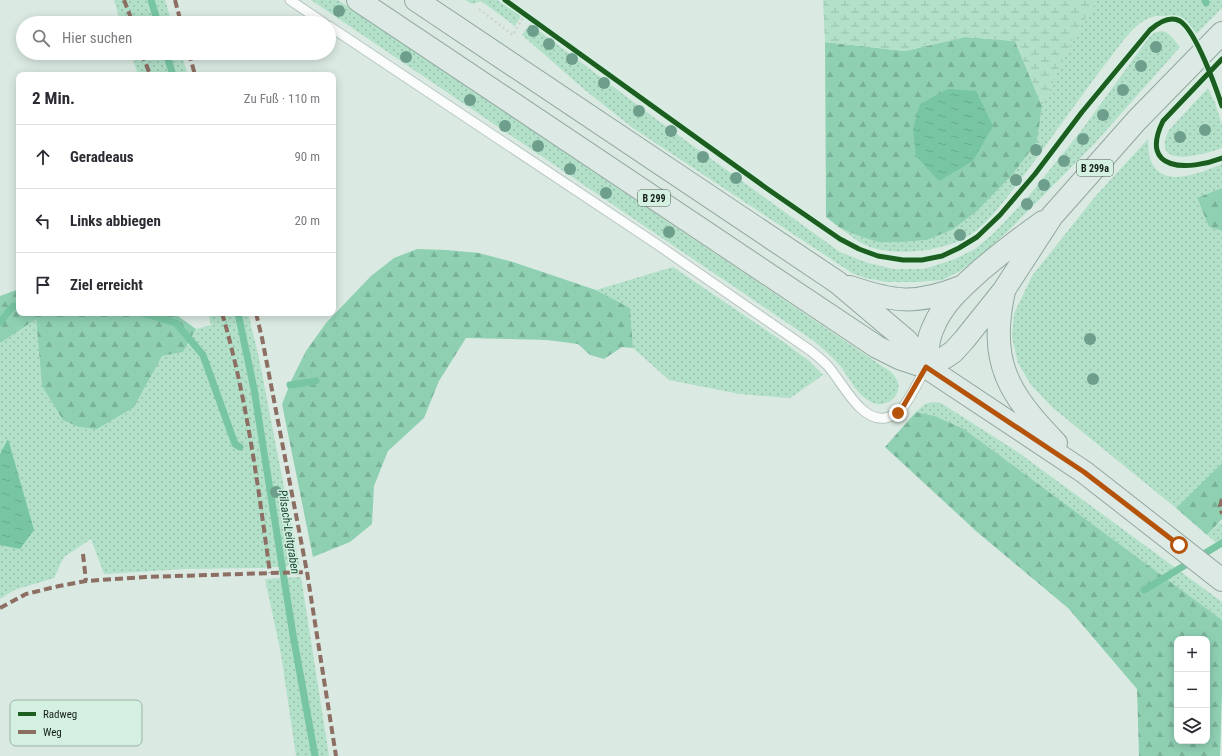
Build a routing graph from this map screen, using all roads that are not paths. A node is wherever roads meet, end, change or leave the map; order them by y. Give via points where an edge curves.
1 (290, 0) edge
2 (358, 0) edge
3 (416, 0) edge
4 (314, 16) edge
5 (336, 31) edge
6 (1222, 33) edge
7 (1052, 216) junction
8 (837, 282) junction
9 (961, 287) junction
10 (1004, 290) junction
11 (926, 367) junction
12 (1084, 472) junction
13 (1216, 575) edge

1 - 4 lane
2 - 11 main road, B 299 via 877,347
3 - 8 main road, B 299
5 - 11 lane via 651,240 811,351 827,365 863,412 882,418 898,413
6 - 7 main road, B 299a via 1138,120
7 - 9 main road, B 299a via 1009,246
7 - 10 main road, B 299a
8 - 9 main road, B 299a via 877,296 904,300 945,294
8 - 11 main road, B 299 via 908,341
9 - 11 main road, B 299a via 941,311 932,330
10 - 11 main road, B 299a via 953,352
10 - 12 main road, B 299a via 999,328 1001,362 1005,374 1015,395 1027,411
11 - 12 main road, B 299
12 - 13 main road, B 299

